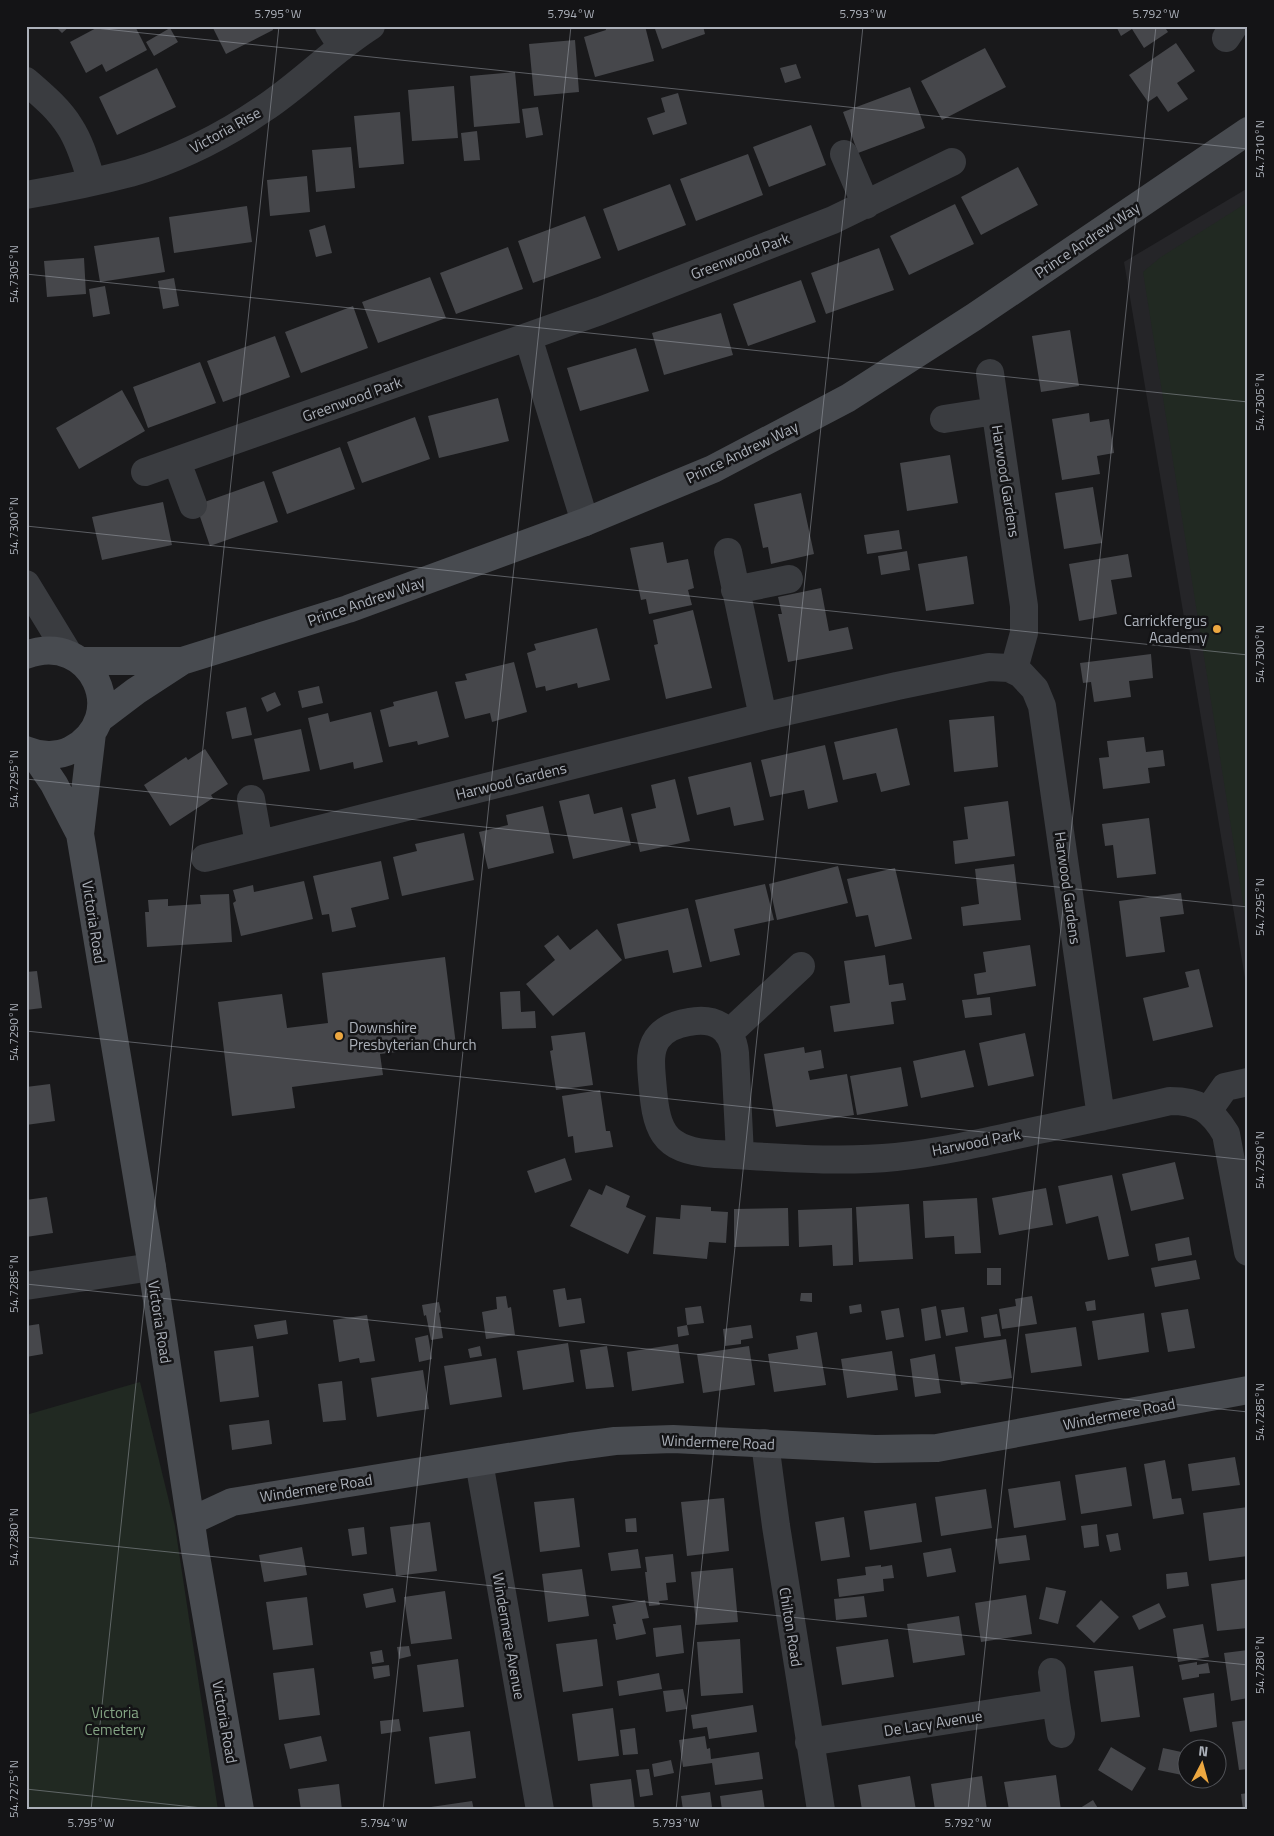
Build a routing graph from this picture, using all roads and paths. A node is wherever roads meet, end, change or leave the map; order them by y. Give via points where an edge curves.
1 (372, 26) edge
2 (335, 37) edge
3 (26, 81) edge
4 (1248, 132) edge
5 (844, 154) dead end
6 (952, 162) dead end
7 (92, 182) junction
8 (26, 196) edge
9 (866, 205) junction
10 (528, 337) junction
11 (990, 373) dead end
12 (995, 411) junction
13 (944, 419) dead end
14 (177, 462) junction
15 (145, 472) dead end
16 (193, 505) dead end
17 (585, 522) junction
18 (728, 552) dead end
19 (788, 579) dead end
20 (26, 584) edge
21 (735, 590) junction
22 (26, 655) edge
23 (75, 657) junction
24 (182, 661) junction
25 (1014, 669) junction
26 (763, 717) junction
27 (96, 726) junction
28 (30, 752) edge
29 (250, 799) dead end
30 (80, 834) junction
31 (259, 844) junction
32 (205, 858) dead end
33 (801, 966) dead end
34 (728, 1034) junction
35 (1248, 1082) edge
36 (1208, 1111) junction
37 (1101, 1116) junction
38 (740, 1155) junction
39 (1248, 1252) edge
40 (152, 1267) junction
41 (26, 1286) edge
42 (1248, 1390) edge
43 (765, 1443) junction
44 (478, 1462) junction
45 (191, 1521) junction
46 (1052, 1672) dead end
47 (1056, 1704) junction
48 (1061, 1734) dead end
49 (809, 1742) junction
50 (240, 1810) edge
51 (540, 1810) edge
52 (821, 1810) edge

1 - 2 street, Victoria Rise
2 - 7 street, Victoria Rise via 282,95 223,135 171,158
3 - 7 street via 56,109 70,128
4 - 17 street, Prince Andrew Way via 848,398 713,469
5 - 9 street
6 - 9 street, Greenwood Park
7 - 8 street, Victoria Rise
9 - 10 street, Greenwood Park
10 - 14 street, Greenwood Park
10 - 17 street
11 - 12 street, Harwood Gardens
12 - 13 street, Harwood Gardens
12 - 25 street, Harwood Gardens via 1025,619
14 - 15 street, Greenwood Park
14 - 16 street
17 - 24 street, Prince Andrew Way via 348,609
18 - 21 street
19 - 21 street
20 - 23 street
21 - 26 street
22 - 23 street, Prince Andrew Way via 53,650
23 - 24 street, Prince Andrew Way
23 - 27 street, Victoria Road via 92,673 99,686 102,702
24 - 27 street, Prince Andrew Way via 136,691
25 - 26 street, Harwood Gardens via 989,667
25 - 37 street, Harwood Gardens via 1032,684 1042,706
26 - 31 street, Harwood Gardens
27 - 28 street, Prince Andrew Way via 80,745 66,753 50,756
27 - 30 street, Victoria Road via 85,777
28 - 30 street, Victoria Road via 54,784
29 - 31 street
30 - 40 street, Victoria Road
31 - 32 street, Harwood Gardens
33 - 34 street
34 - 38 street via 735,1053
34 - 38 street, Harwood Park via 715,1023 701,1020 676,1024 662,1033 651,1054 654,1106 663,1133 682,1149 695,1153
35 - 36 street via 1226,1087
36 - 37 street, Harwood Park via 1197,1104 1170,1101
36 - 39 street via 1227,1140
37 - 38 street, Harwood Park via 968,1146 896,1157 836,1160
40 - 41 street
40 - 45 street, Victoria Road
42 - 43 street, Windermere Road via 937,1448 889,1450
43 - 44 street, Windermere Road via 673,1439 615,1441
43 - 49 street, Chilton Road
44 - 45 street, Windermere Road via 232,1502
44 - 51 street, Windermere Avenue
45 - 50 street, Victoria Road
46 - 47 street
47 - 48 street
47 - 49 street, De Lacy Avenue
49 - 52 street, Chilton Road

